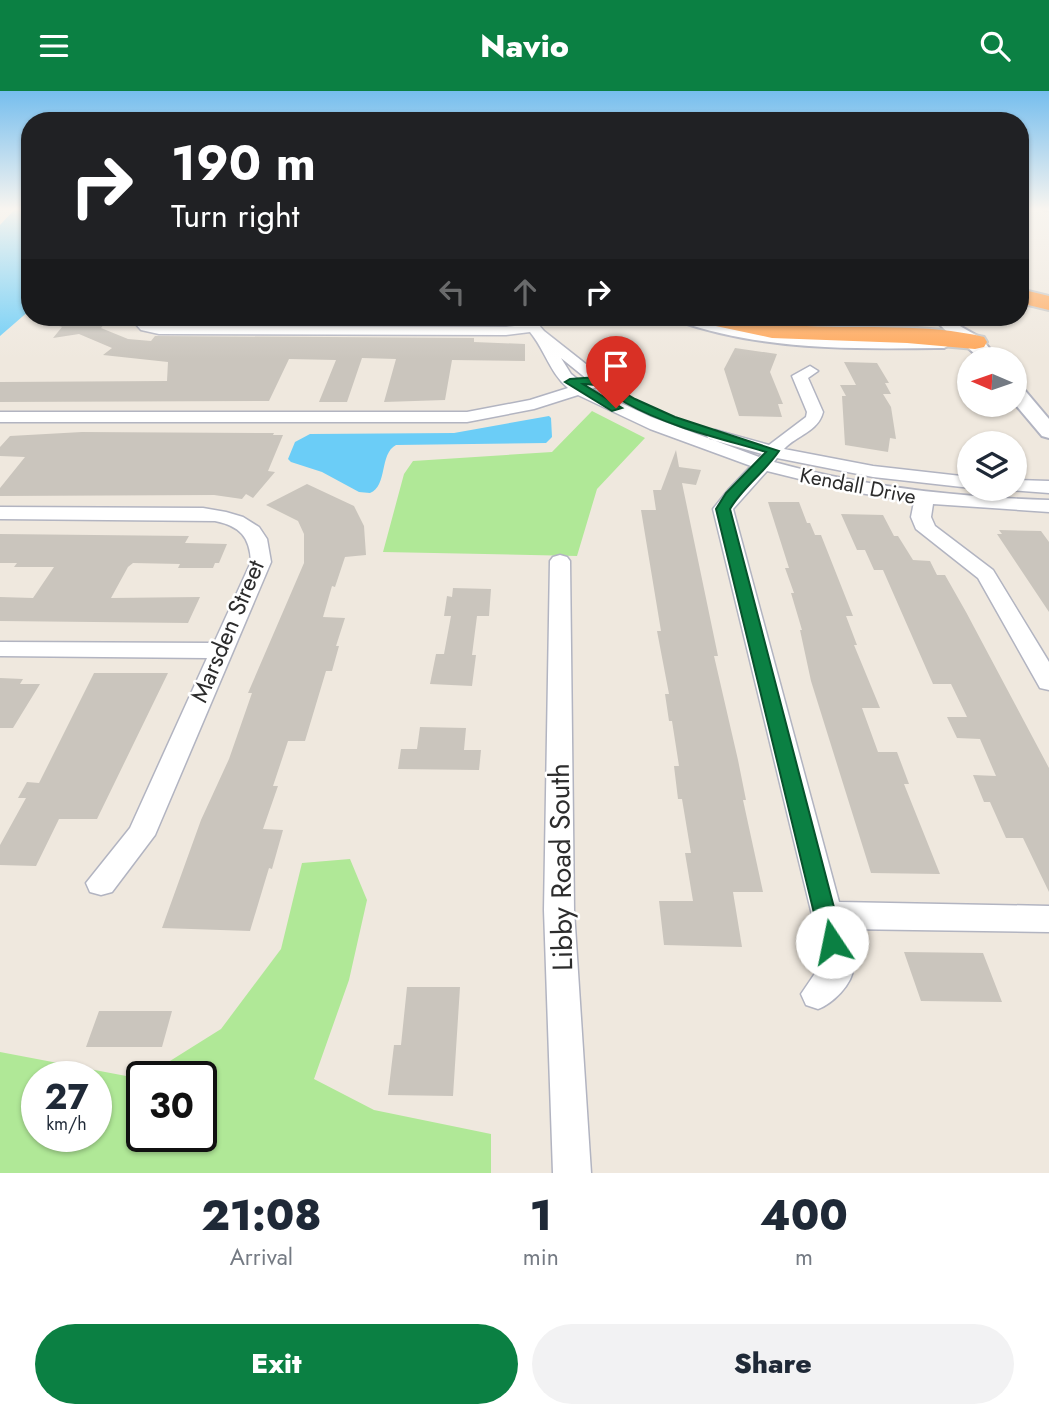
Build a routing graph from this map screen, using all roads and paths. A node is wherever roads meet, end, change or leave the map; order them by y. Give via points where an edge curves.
1 (1029, 286) edge
2 (1049, 291) edge
3 (1029, 298) edge
4 (1049, 303) edge
5 (145, 326) edge
6 (712, 326) edge
7 (744, 326) edge
8 (882, 326) edge
9 (950, 326) edge
10 (973, 326) edge
11 (534, 327) edge
12 (820, 335) junction
13 (973, 347) edge
14 (978, 347) edge
15 (981, 347) edge
16 (957, 349) edge
17 (810, 371) dead end
18 (598, 380) junction
19 (576, 385) junction
20 (1027, 405) edge
21 (0, 417) edge
22 (1049, 432) edge
23 (768, 459) junction
24 (957, 482) edge
25 (1027, 486) edge
26 (1049, 487) edge
27 (924, 498) junction
28 (1049, 506) edge
29 (0, 513) edge
30 (560, 561) dead end
31 (0, 649) edge
32 (220, 651) junction
33 (1049, 682) edge
34 (101, 883) dead end
35 (827, 915) junction
36 (1049, 919) edge
37 (818, 994) dead end
38 (572, 1173) edge

1 - 2 highway
3 - 4 highway
5 - 11 street via 159,330 506,331
6 - 16 street via 780,340
7 - 12 highway
8 - 12 highway
9 - 14 street
10 - 15 street
11 - 18 street, Kendall Drive
11 - 19 street, Kendall Drive via 562,374
12 - 13 highway via 942,336
17 - 23 street via 800,376 815,418 786,437
18 - 19 street
18 - 23 street, Kendall Drive via 631,401
19 - 21 street via 497,412 467,417
19 - 23 street, Kendall Drive via 675,434
20 - 22 street
23 - 24 street, Kendall Drive
23 - 27 street, Kendall Drive via 841,485
23 - 35 street via 723,509
25 - 26 street
27 - 28 street, Kendall Drive
27 - 33 street via 921,517 926,529 986,574
29 - 32 street, Marsden Street via 203,514 245,525 258,535 261,562
30 - 38 street, Libby Road South via 559,910
31 - 32 street
32 - 34 street, Marsden Street via 141,835
35 - 36 street
35 - 37 street via 837,970

